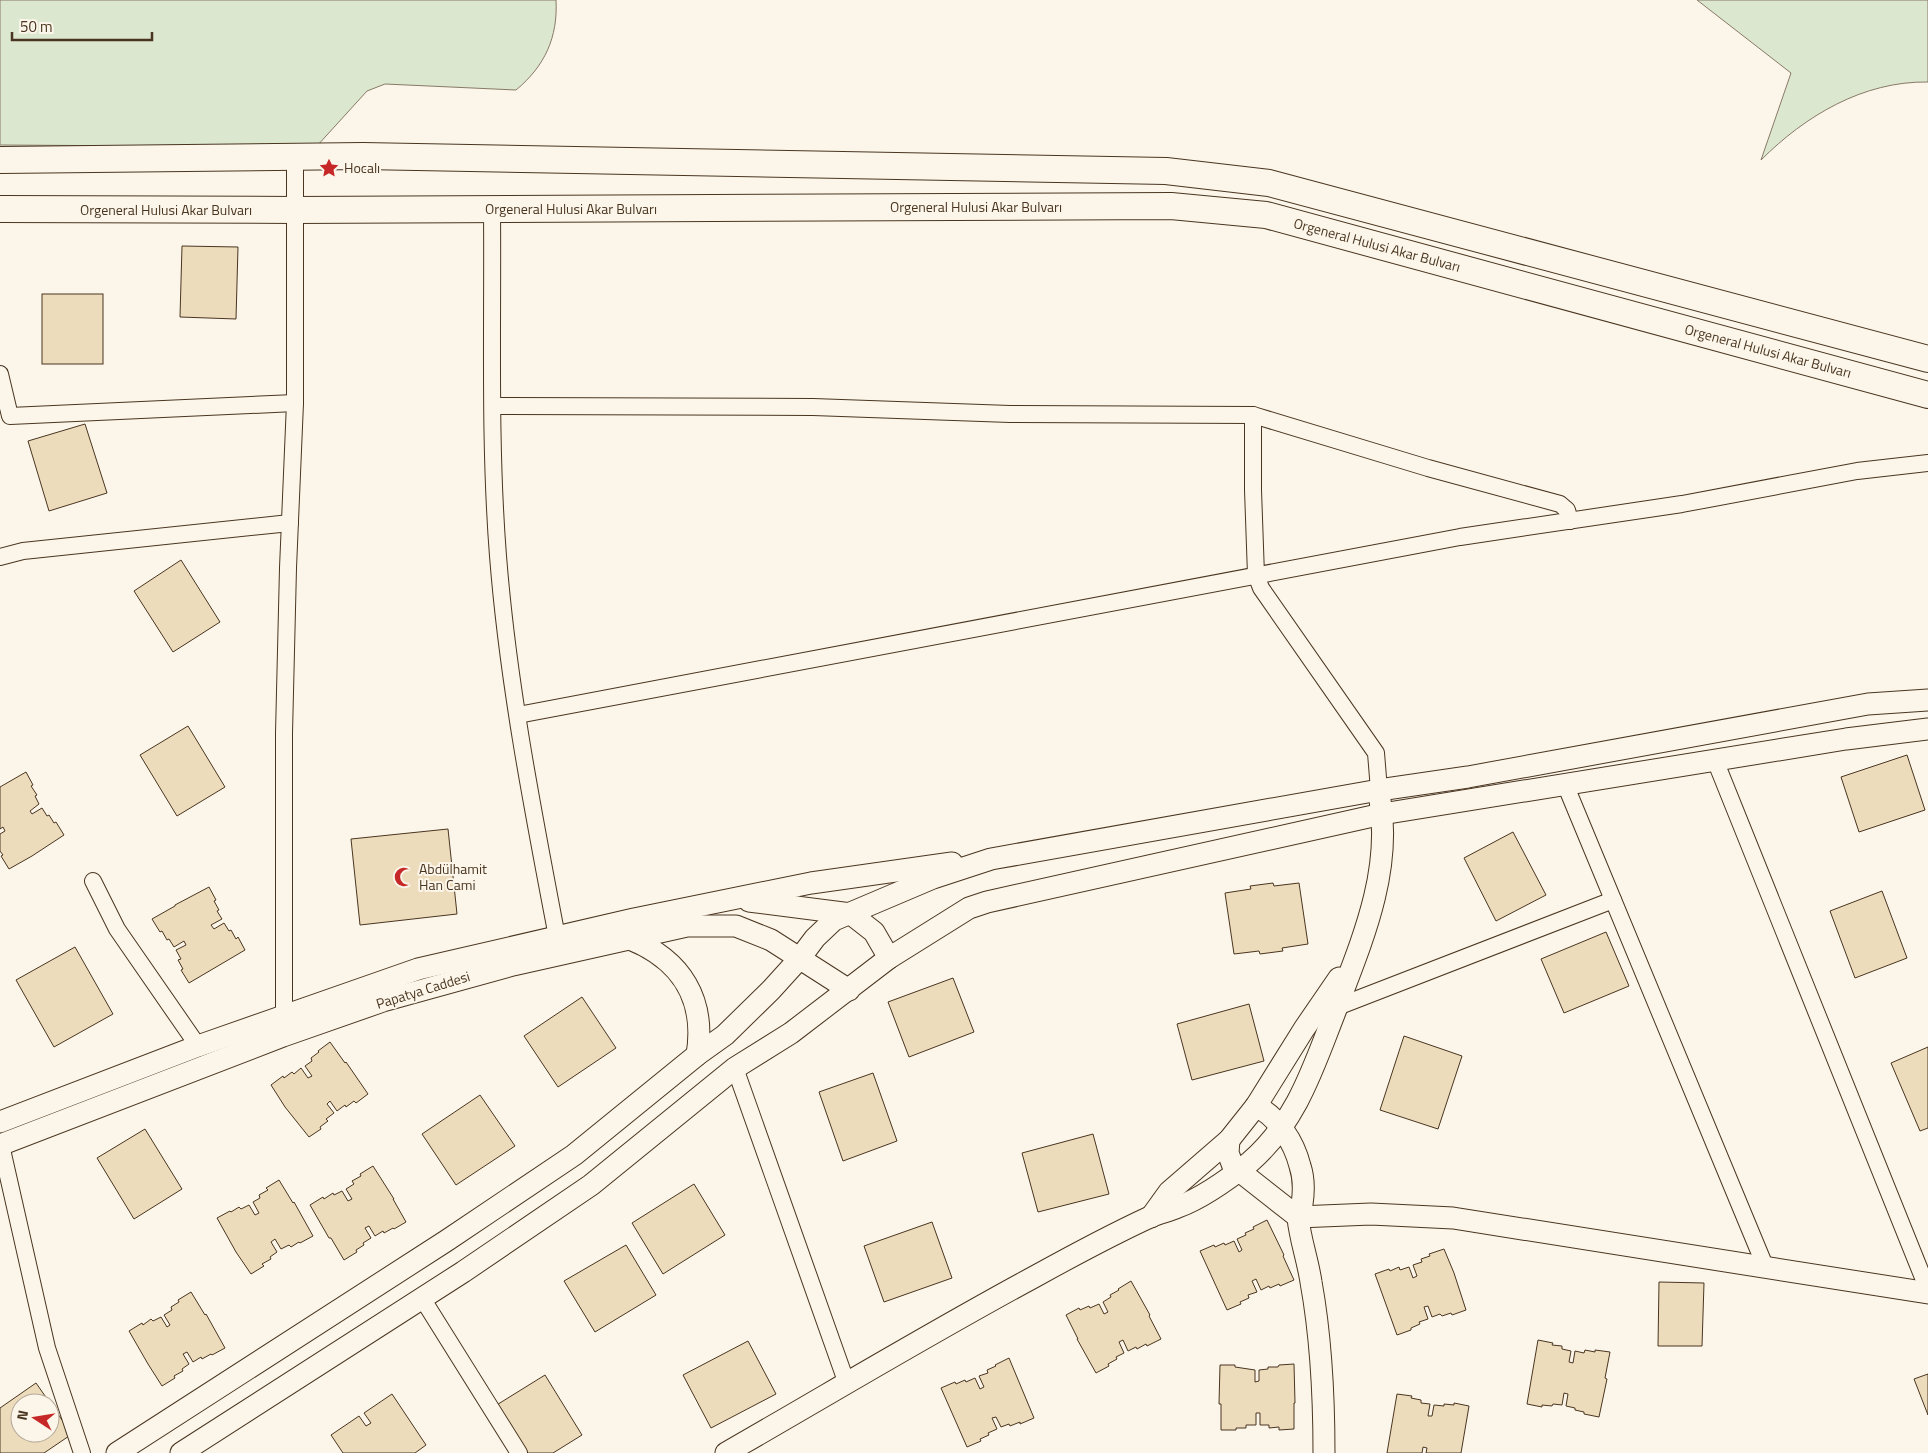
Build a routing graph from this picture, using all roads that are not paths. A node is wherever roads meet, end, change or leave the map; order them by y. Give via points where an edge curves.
1 (295, 157) junction
2 (0, 160) edge
3 (0, 209) edge
4 (492, 209) junction
5 (295, 210) junction
6 (1928, 359) edge
7 (0, 374) edge
8 (1928, 395) edge
9 (295, 403) junction
10 (493, 406) junction
11 (1253, 414) junction
12 (1928, 463) edge
13 (1570, 521) junction
14 (290, 523) junction
15 (0, 557) edge
16 (1256, 575) junction
17 (1928, 700) edge
18 (518, 715) junction
19 (1928, 730) edge
20 (1715, 760) junction
21 (1565, 784) junction
22 (1379, 790) junction
23 (1382, 814) junction
24 (991, 859) junction
25 (93, 881) dead end
26 (733, 898) junction
27 (1613, 900) junction
28 (851, 914) junction
29 (557, 937) junction
30 (630, 939) junction
31 (1359, 949) junction
32 (800, 958) junction
33 (889, 958) junction
34 (849, 990) junction
35 (1336, 1007) junction
36 (284, 1016) junction
37 (198, 1046) junction
38 (696, 1055) junction
39 (208, 1064) junction
40 (735, 1068) junction
41 (1256, 1106) junction
42 (0, 1122) edge
43 (1282, 1129) junction
44 (1229, 1140) junction
45 (0, 1143) edge
46 (1238, 1171) junction
47 (1151, 1216) junction
48 (1298, 1217) junction
49 (1766, 1266) junction
50 (1928, 1291) edge
51 (422, 1298) junction
52 (847, 1384) junction
53 (82, 1453) edge
54 (117, 1453) edge
55 (181, 1453) edge
56 (519, 1453) edge
57 (726, 1453) edge
58 (1324, 1453) edge

1 - 2 main road
1 - 5 street
1 - 6 main road via 1166,171 1269,183
3 - 5 main road, Orgeneral Hulusi Akar Bulvarı
4 - 5 main road, Orgeneral Hulusi Akar Bulvarı
4 - 8 main road, Orgeneral Hulusi Akar Bulvarı via 1171,206 1266,215
4 - 10 street
5 - 9 street
7 - 9 street via 10,416
9 - 14 street
10 - 11 street via 802,407 1010,414
10 - 18 street via 498,558
11 - 13 street via 1428,468 1560,504 1567,510
11 - 16 street
12 - 13 street via 1857,471
13 - 16 street via 1460,537
14 - 15 street via 23,550
14 - 36 street via 284,733
16 - 18 street
16 - 22 street via 1261,588 1376,754
17 - 22 street via 1868,704 1468,777
18 - 29 street
19 - 20 street via 1846,739
20 - 21 street
20 - 50 street
21 - 23 street
21 - 27 street
22 - 23 street
22 - 24 street
23 - 31 street via 1383,857 1375,899
23 - 33 street via 987,902 969,908
24 - 26 street, Papatya Caddesi via 842,877
24 - 28 street via 933,878
25 - 37 street via 117,929
26 - 28 street
26 - 29 street, Papatya Caddesi
27 - 35 street
27 - 49 street
28 - 32 street via 834,920
28 - 33 street via 874,932
29 - 36 street, Papatya Caddesi via 418,969
30 - 32 street, Papatya Caddesi via 687,926 736,926 771,940
30 - 38 street via 660,954 683,978 691,992 699,1040
30 - 39 street, Papatya Caddesi via 513,965 383,1001
31 - 35 street
31 - 41 street
32 - 34 street, Papatya Caddesi
32 - 38 street via 725,1035
33 - 34 street
34 - 40 street
35 - 43 street via 1302,1094
36 - 37 street, Papatya Caddesi
37 - 39 street
37 - 42 street, Papatya Caddesi
38 - 54 street via 574,1155
39 - 45 street, Papatya Caddesi
40 - 51 street via 591,1185
40 - 52 street
41 - 43 street via 1271,1115
41 - 44 street
43 - 46 street
43 - 48 street via 1300,1165 1303,1191
44 - 46 street via 1229,1160
44 - 47 street via 1169,1192
45 - 53 street via 47,1348
46 - 47 street via 1180,1206
46 - 48 street
47 - 52 street via 1034,1277
48 - 49 street via 1372,1214 1453,1218
48 - 58 street via 1318,1338
49 - 50 street
51 - 55 street
51 - 56 street
52 - 57 street

